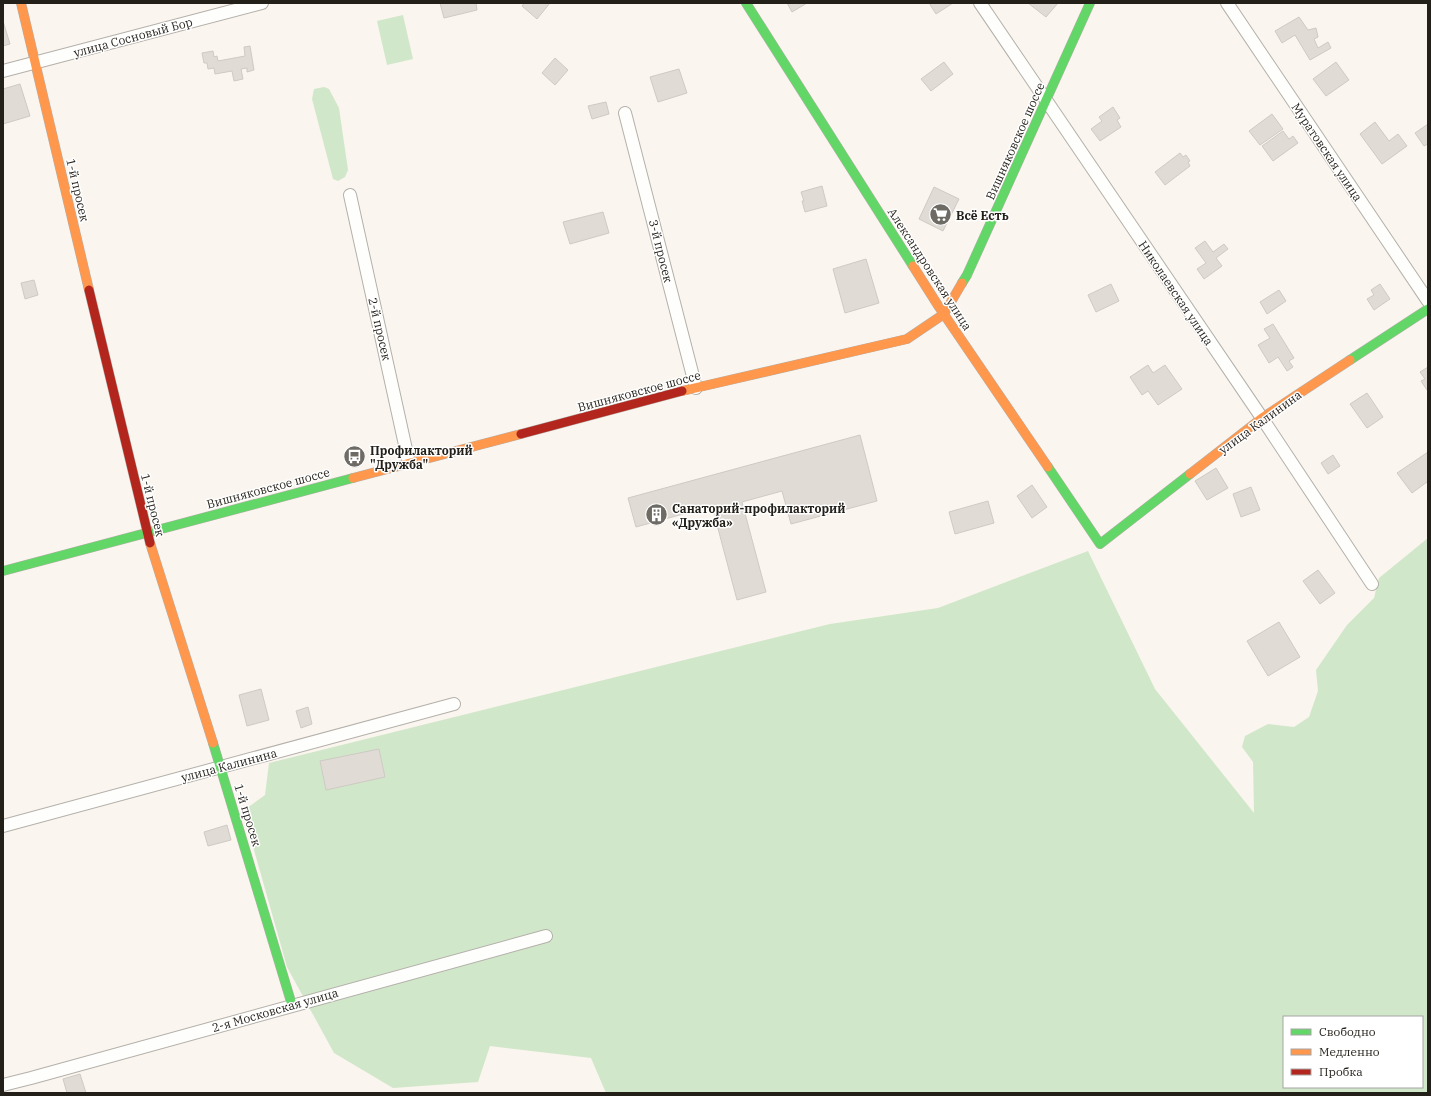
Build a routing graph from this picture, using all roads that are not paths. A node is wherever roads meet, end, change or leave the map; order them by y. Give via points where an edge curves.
1 (21, 3) edge
2 (262, 3) edge
3 (746, 3) edge
4 (980, 3) edge
5 (1090, 3) edge
6 (1227, 3) edge
7 (36, 62) junction
8 (3, 71) edge
9 (1046, 101) junction
10 (625, 113) dead end
11 (350, 195) dead end
12 (1428, 301) edge
13 (1428, 309) edge
14 (944, 314) junction
15 (696, 388) junction
16 (1262, 418) junction
17 (409, 463) junction
18 (147, 533) junction
19 (1100, 544) joint
20 (3, 571) edge
21 (1372, 584) dead end
22 (454, 704) dead end
23 (221, 767) junction
24 (3, 826) edge
25 (546, 936) dead end
26 (292, 1005) junction
27 (3, 1085) edge

1 - 7 street, 1-й просек
2 - 7 street, улица Сосновый Бор
3 - 14 street, Александровская улица
4 - 9 street, Николаевская улица
5 - 9 street, Вишняковское шоссе
6 - 12 street, Муратовская улица
7 - 8 street, улица Сосновый Бор
7 - 18 street, 1-й просек
9 - 14 street, Вишняковское шоссе via 967,275
9 - 16 street, Николаевская улица
10 - 15 street, 3-й просек
11 - 17 street, 2-й просек
13 - 16 street, улица Калинина
14 - 15 street, Вишняковское шоссе via 907,339
14 - 19 street, Александровская улица
15 - 17 street, Вишняковское шоссе
16 - 19 street, улица Калинина
16 - 21 street, Николаевская улица
17 - 18 street, Вишняковское шоссе
18 - 20 street, Вишняковское шоссе
18 - 23 street, 1-й просек
22 - 23 street, улица Калинина
23 - 24 street, улица Калинина
23 - 26 street, 1-й просек
25 - 26 street, 2-я Московская улица
26 - 27 street, 2-я Московская улица

